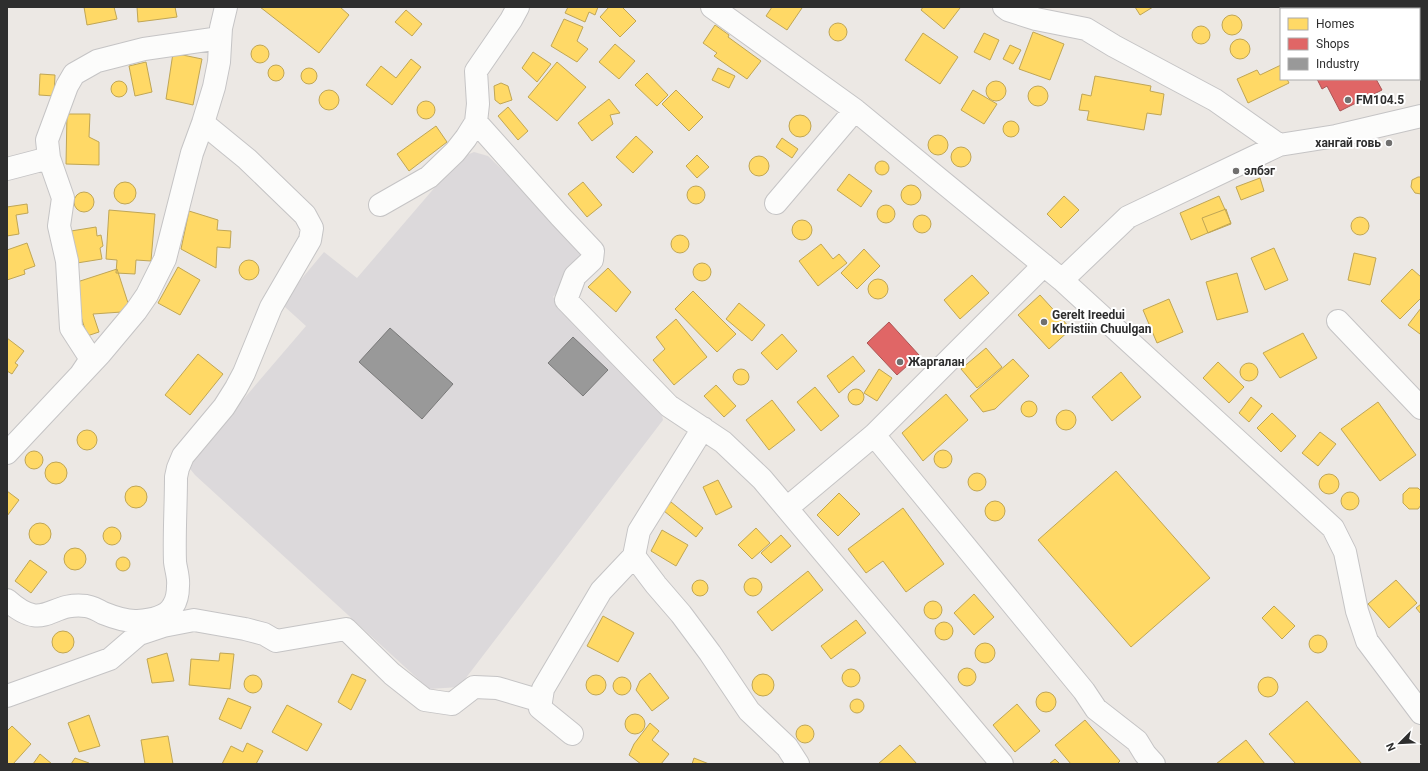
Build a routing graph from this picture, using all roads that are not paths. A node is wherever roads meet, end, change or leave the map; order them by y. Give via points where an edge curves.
1 (226, 7) edge
2 (518, 7) edge
3 (712, 7) edge
4 (1004, 7) edge
5 (220, 38) junction
6 (855, 110) junction
7 (1421, 116) edge
8 (476, 122) junction
9 (204, 123) junction
10 (1279, 145) junction
11 (49, 158) junction
12 (7, 169) edge
13 (776, 203) dead end
14 (380, 204) dead end
15 (1044, 265) junction
16 (1062, 280) junction
17 (1338, 321) dead end
18 (79, 376) junction
19 (1421, 408) edge
20 (702, 428) junction
21 (874, 435) junction
22 (7, 453) edge
23 (787, 508) junction
24 (634, 556) junction
25 (7, 600) edge
26 (7, 696) edge
27 (541, 701) junction
28 (1421, 713) edge
29 (572, 734) dead end
30 (798, 764) edge
31 (1002, 764) edge
32 (1154, 764) edge

1 - 5 street
2 - 8 street via 476,71
3 - 6 street
4 - 10 street via 1036,19 1086,29 1216,100
5 - 9 street via 219,62
5 - 11 street via 144,49 97,61 74,74 46,140
6 - 13 street
6 - 15 street
7 - 10 street via 1336,136
8 - 14 street via 455,152 429,177
8 - 20 street via 594,252 592,260 575,276 566,300 669,406
9 - 18 street via 192,153 165,260 136,311
9 - 25 street via 247,159 305,215 312,228 310,240 271,307 236,388 224,407 183,456 178,468 175,537 177,599 164,615 137,621 108,615 86,606 62,608 31,616 21,612
10 - 16 street via 1128,217
11 - 12 street
11 - 18 street via 63,198 59,226 67,261 72,328 91,359
15 - 16 street
15 - 21 street
16 - 28 street via 1333,528 1345,552 1357,611 1367,641
17 - 19 street
18 - 22 street
20 - 23 street via 723,442 762,479
20 - 24 street via 639,531
21 - 23 street
21 - 32 street via 1084,691 1096,709 1137,741
23 - 31 street
24 - 27 street via 601,591 543,689
24 - 30 street via 710,653 749,711 787,747
26 - 27 street via 110,659 139,634 194,620 264,634 276,641 346,629 392,674 426,700 452,704 474,686 498,688
27 - 29 street via 540,708

